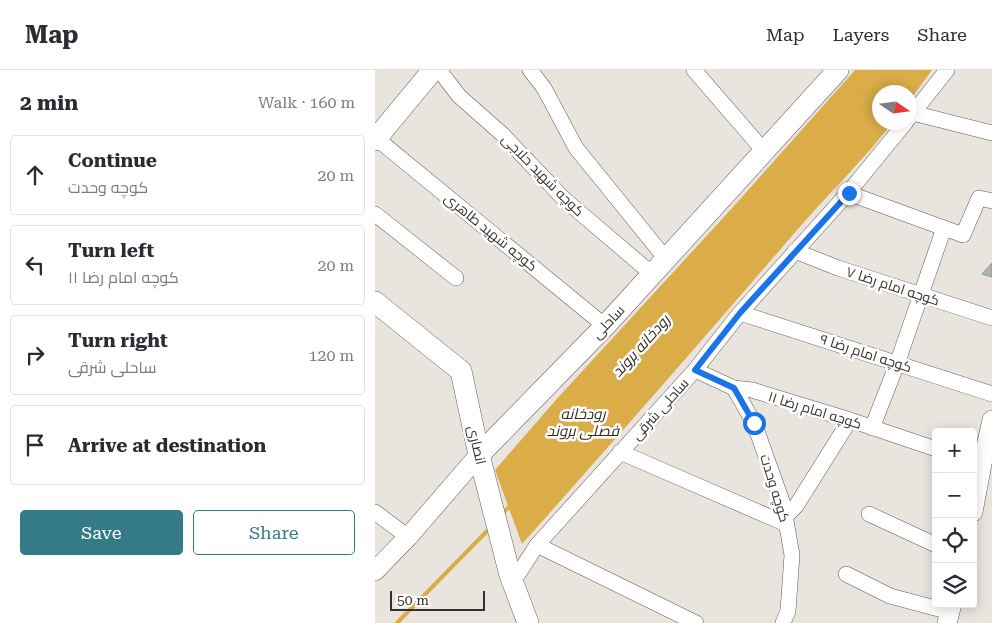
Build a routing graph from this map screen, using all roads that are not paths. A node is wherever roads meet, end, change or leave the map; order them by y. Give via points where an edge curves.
1 (433, 70) edge
2 (439, 70) edge
3 (530, 70) edge
4 (694, 70) edge
5 (838, 70) edge
6 (947, 70) edge
7 (917, 109) edge
8 (917, 119) edge
9 (900, 130) edge
10 (992, 133) edge
11 (376, 139) edge
12 (764, 151) junction
13 (849, 193) junction
14 (992, 201) edge
15 (375, 214) edge
16 (944, 228) junction
17 (795, 251) junction
18 (659, 267) junction
19 (456, 278) dead end
20 (920, 296) junction
21 (375, 302) edge
22 (740, 313) junction
23 (992, 318) edge
24 (605, 326) junction
25 (897, 364) junction
26 (695, 370) junction
27 (734, 388) junction
28 (992, 394) edge
29 (851, 420) junction
30 (992, 420) edge
31 (873, 428) junction
32 (932, 448) edge
33 (620, 452) junction
34 (479, 455) junction
35 (983, 459) edge
36 (977, 491) edge
37 (375, 512) edge
38 (869, 514) dead end
39 (786, 520) junction
40 (408, 537) junction
41 (932, 543) edge
42 (537, 545) junction
43 (375, 571) edge
44 (846, 574) dead end
45 (511, 579) junction
46 (950, 613) edge
47 (528, 623) edge
48 (696, 623) edge
49 (783, 623) edge

1 - 11 main road
2 - 18 street, کوچه شهید حلاجی via 459,96 502,134 564,199
3 - 18 street via 544,88 577,148
4 - 12 street
5 - 12 main road, ساحلی
6 - 7 street, ساحلی شرقی
8 - 10 street
9 - 13 street, ساحلی شرقی
11 - 24 street, کوچه شهید طاهری
12 - 18 main road, ساحلی
13 - 16 street
13 - 17 street, ساحلی شرقی
14 - 16 street via 979,198 963,234
15 - 19 street
16 - 20 street
17 - 20 street, کوچه امام رضا ۷
17 - 22 street, ساحلی شرقی
18 - 24 main road, ساحلی
20 - 23 street, کوچه امام رضا ۷
20 - 25 street
21 - 34 main road, انصاری via 461,372
22 - 25 street, کوچه امام رضا ۹
22 - 26 street, ساحلی شرقی
24 - 34 main road, ساحلی
25 - 28 street, کوچه امام رضا ۹
25 - 31 street
26 - 27 street, کوچه امام رضا ۱۱
26 - 33 street, ساحلی شرقی
27 - 29 street, کوچه امام رضا ۱۱ via 752,390
27 - 39 street, کوچه وحدت via 754,423
29 - 31 street, کوچه امام رضا ۱۱
29 - 39 street
30 - 35 street
31 - 32 street, کوچه امام رضا ۱۱
33 - 39 street
33 - 42 street, ساحلی شرقی
34 - 40 street, ساحلی
34 - 45 main road, انصاری
35 - 36 street
37 - 40 street
38 - 41 street
39 - 49 street, کوچه وحدت via 791,555 788,611
40 - 43 street, ساحلی
42 - 45 street, ساحلی شرقی
42 - 48 street
44 - 46 street via 890,596
45 - 47 main road, انصاری

